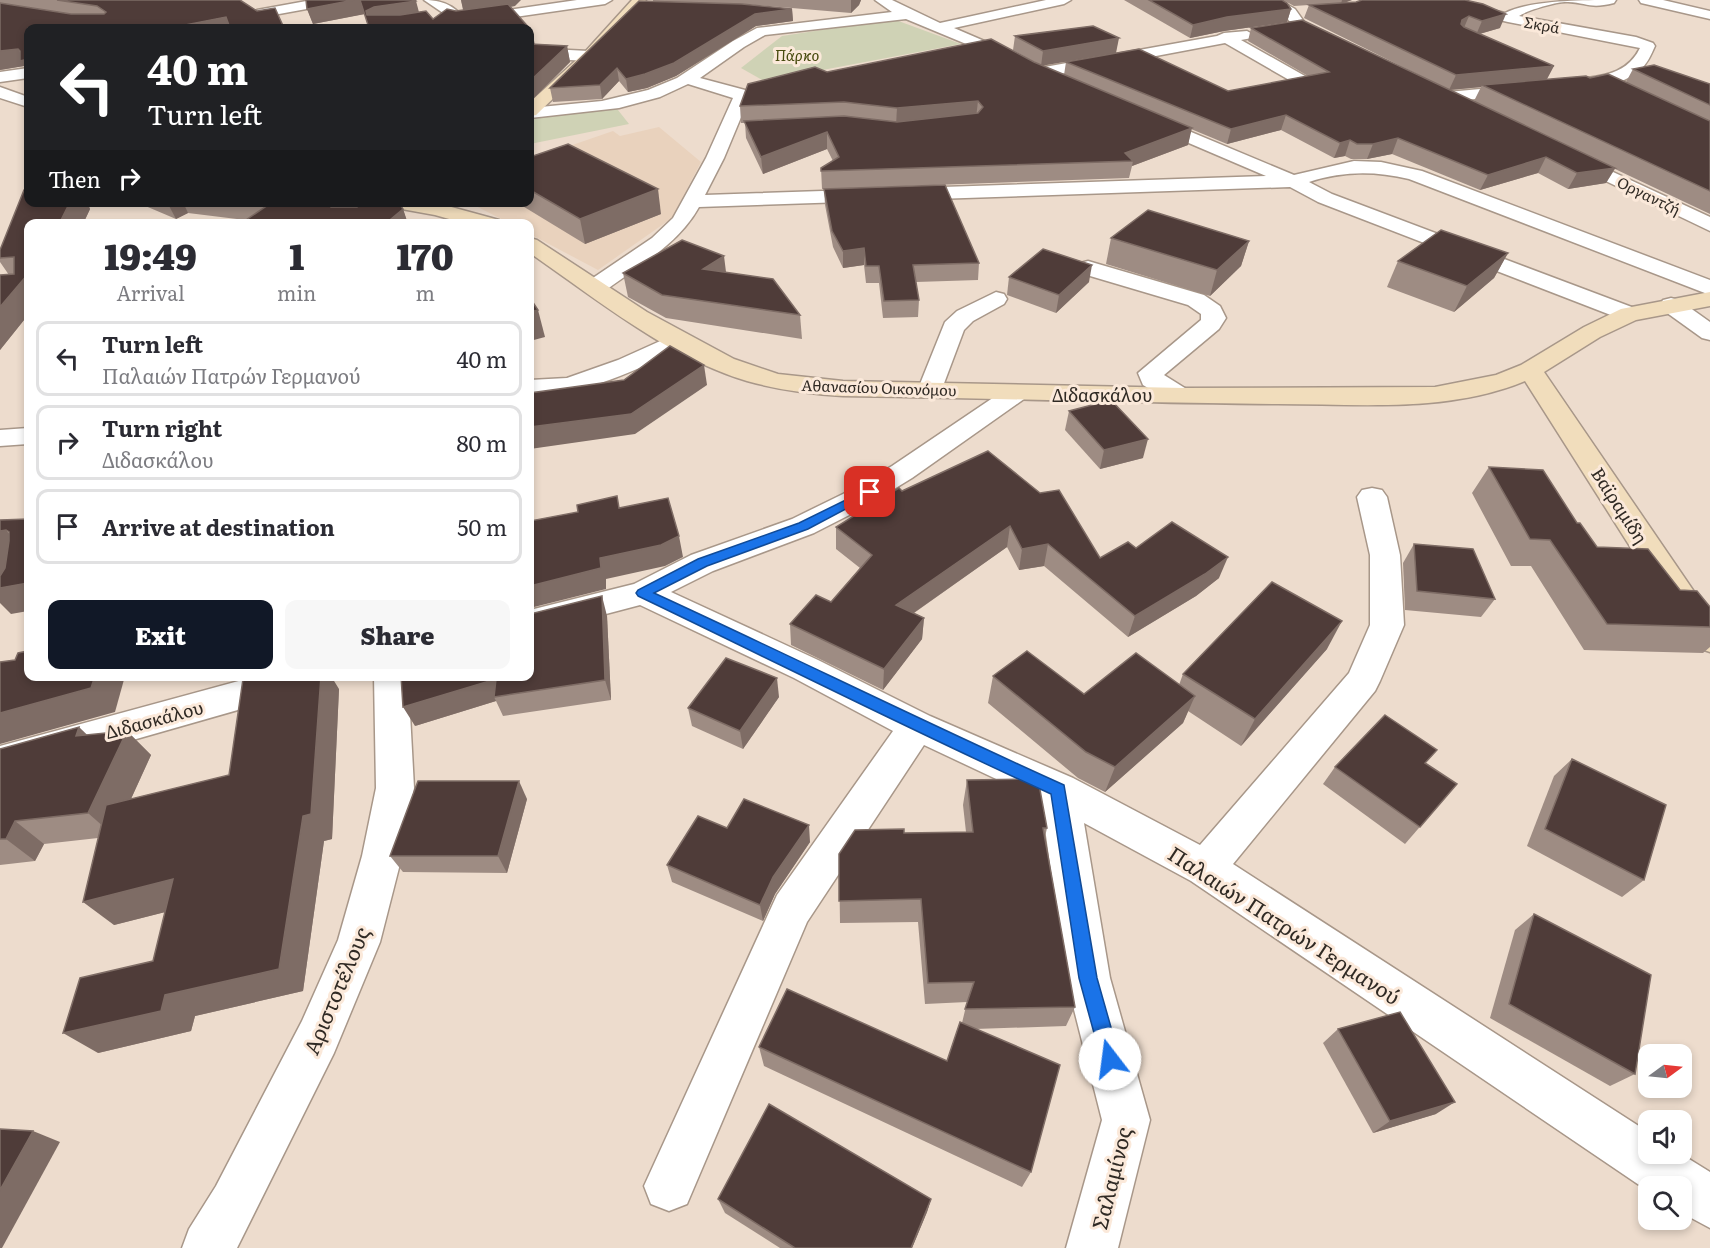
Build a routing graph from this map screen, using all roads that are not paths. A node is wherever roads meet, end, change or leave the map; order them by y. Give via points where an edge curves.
1 (334, 0) edge
2 (431, 0) edge
3 (605, 0) edge
4 (882, 0) edge
5 (1064, 0) edge
6 (1269, 0) edge
7 (1431, 0) edge
8 (1561, 0) edge
9 (1573, 0) edge
10 (1610, 0) edge
11 (1646, 0) edge
12 (639, 4) edge
13 (782, 14) edge
14 (909, 14) junction
15 (1710, 15) edge
16 (458, 17) edge
17 (1508, 18) junction
18 (433, 20) edge
19 (839, 22) junction
20 (270, 24) edge
21 (939, 27) junction
22 (1268, 32) edge
23 (1224, 37) junction
24 (1352, 51) edge
25 (534, 53) edge
26 (1140, 55) junction
27 (589, 56) junction
28 (1161, 66) edge
29 (1039, 73) junction
30 (24, 74) edge
31 (0, 77) edge
32 (686, 79) junction
33 (1602, 83) junction
34 (1072, 87) edge
35 (1260, 92) edge
36 (1623, 93) edge
37 (24, 100) edge
38 (1, 103) edge
39 (534, 108) edge
40 (1128, 111) edge
41 (534, 112) edge
42 (1479, 112) edge
43 (748, 130) edge
44 (725, 131) junction
45 (1553, 148) edge
46 (1293, 181) junction
47 (693, 201) junction
48 (423, 207) edge
49 (474, 219) edge
50 (1710, 225) edge
51 (534, 247) edge
52 (1088, 268) edge
53 (595, 287) junction
54 (1710, 288) edge
55 (996, 299) dead end
56 (1710, 299) edge
57 (1671, 305) junction
58 (1629, 314) junction
59 (1710, 333) edge
60 (678, 340) junction
61 (1530, 370) junction
62 (534, 388) edge
63 (930, 389) junction
64 (1015, 394) junction
65 (1179, 395) junction
66 (24, 436) edge
67 (0, 438) edge
68 (1372, 497) dead end
69 (643, 593) junction
70 (534, 621) edge
71 (1710, 639) edge
72 (290, 681) edge
73 (391, 681) edge
74 (917, 726) junction
75 (0, 762) edge
76 (1059, 790) junction
77 (1204, 868) junction
78 (669, 1186) dead end
79 (1710, 1202) edge
80 (208, 1248) edge
81 (1092, 1248) edge

1 - 20 street via 253,10
2 - 16 street
3 - 16 street
4 - 14 street
5 - 21 street
6 - 24 street
7 - 17 street, Σκρά
8 - 17 street via 1527,7
9 - 10 street
11 - 15 street
12 - 27 street
13 - 19 street
14 - 19 street
14 - 21 street
16 - 18 street
17 - 33 street, Σκρά via 1648,46 1635,69
19 - 32 street via 762,31
21 - 29 street via 992,47
22 - 23 street
23 - 26 street
23 - 35 street via 1306,83
25 - 27 street
26 - 28 street
26 - 29 street
27 - 39 street
29 - 34 street
30 - 31 street
32 - 41 street via 614,105
32 - 44 street via 745,92
33 - 36 street
33 - 42 street via 1443,94
37 - 38 street
40 - 46 street
43 - 44 street
44 - 47 street
45 - 50 street, Οργαντζή
46 - 47 street
46 - 54 street via 1332,168 1382,167
46 - 58 street via 1336,202
47 - 53 street via 681,221 659,242
48 - 49 street
51 - 53 street, Αθανασίου Οικονόμου
52 - 65 street via 1196,300 1212,311 1211,324 1151,373 1152,380
53 - 60 street, Αθανασίου Οικονόμου
55 - 63 street via 965,315 953,327
56 - 57 street, Διδασκάλου
57 - 58 street, Διδασκάλου
57 - 59 street
58 - 61 street, Διδασκάλου
60 - 62 street via 627,365 570,386
60 - 63 street, Αθανασίου Οικονόμου via 753,375 783,382
61 - 65 street, Διδασκάλου via 1503,381 1435,395
61 - 71 street, Βαϊραμίδη
63 - 64 street, Αθανασίου Οικονόμου
64 - 65 street, Διδασκάλου
64 - 69 street via 854,501 803,526 702,563
66 - 67 street
68 - 77 street via 1385,555 1387,625 1363,681
69 - 70 street
69 - 74 street, Παλαιών Πατρών Γερμανού
72 - 75 street, Διδασκάλου
73 - 80 street, Αριστοτέλους via 395,788 359,942 318,1037
74 - 76 street, Παλαιών Πατρών Γερμανού
74 - 78 street via 792,909
76 - 77 street, Παλαιών Πατρών Γερμανού
76 - 81 street, Σαλαμίνος via 1088,978 1126,1120
77 - 79 street, Παλαιών Πατρών Γερμανού

